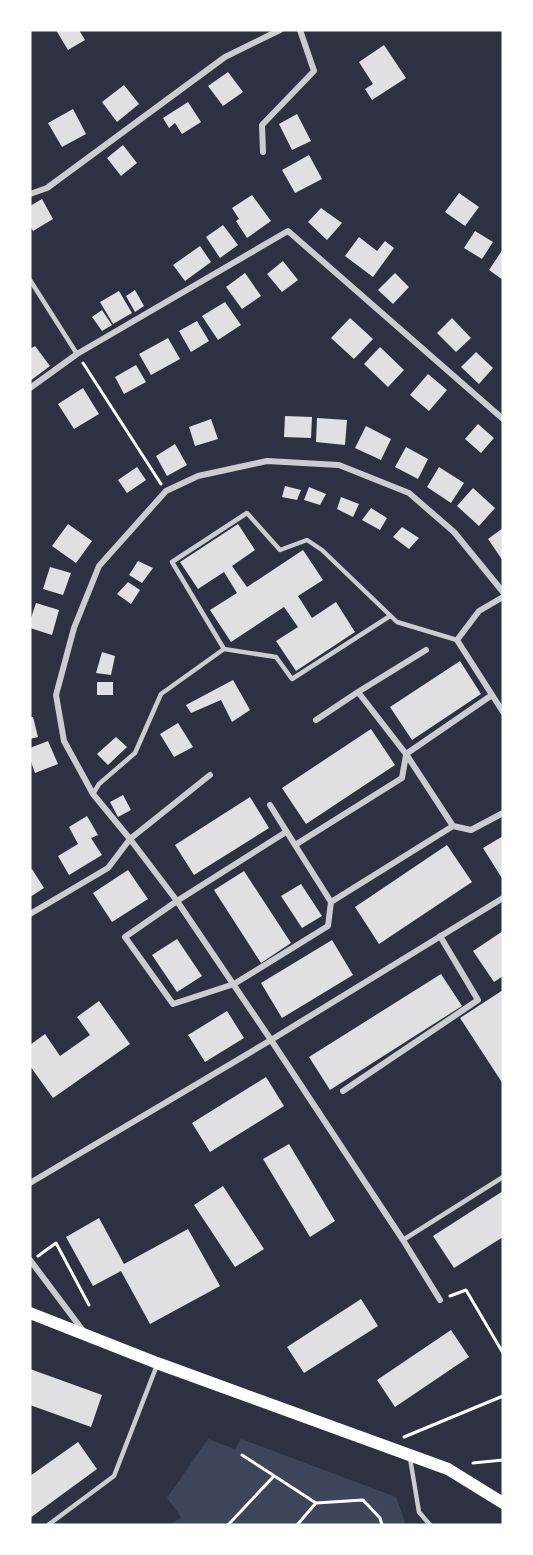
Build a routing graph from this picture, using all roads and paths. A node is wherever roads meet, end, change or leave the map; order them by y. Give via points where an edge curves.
1 (280, 30) edge
2 (300, 30) edge
3 (263, 152) dead end
4 (30, 194) edge
5 (30, 280) edge
6 (77, 354) junction
7 (30, 388) edge
8 (503, 419) edge
9 (166, 491) junction
10 (503, 592) edge
11 (503, 597) edge
12 (390, 616) junction
13 (457, 640) junction
14 (224, 649) junction
15 (426, 650) dead end
16 (358, 692) junction
17 (492, 695) junction
18 (503, 712) edge
19 (316, 720) dead end
20 (406, 754) junction
21 (210, 775) dead end
22 (93, 794) junction
23 (270, 806) dead end
24 (503, 813) edge
25 (453, 826) junction
26 (286, 832) junction
27 (130, 839) junction
28 (295, 845) junction
29 (503, 897) edge
30 (177, 901) junction
31 (331, 902) junction
32 (30, 914) edge
33 (440, 936) junction
34 (234, 984) junction
35 (272, 1040) junction
36 (343, 1091) dead end
37 (503, 1177) edge
38 (30, 1183) edge
39 (403, 1240) junction
40 (30, 1260) edge
41 (440, 1300) joint
42 (89, 1305) dead end
43 (30, 1312) edge
44 (86, 1335) junction
45 (503, 1353) edge
46 (158, 1363) junction
47 (503, 1396) edge
48 (404, 1437) dead end
49 (242, 1455) dead end
50 (410, 1455) junction
51 (503, 1460) edge
52 (473, 1463) dead end
53 (274, 1475) junction
54 (316, 1503) junction
55 (503, 1503) edge
56 (48, 1525) edge
57 (228, 1525) edge
58 (297, 1525) edge
59 (382, 1525) edge
60 (430, 1525) edge

1 - 4 street via 225,57 47,188
2 - 3 street via 314,71 262,125
5 - 6 lane
6 - 7 street
6 - 8 street via 288,231
6 - 9 path
9 - 10 street via 198,476 267,460 339,465 409,493 454,532
9 - 22 street via 99,566 74,628 56,695 64,741
11 - 13 street via 479,611
12 - 13 lane via 396,622
12 - 14 lane via 292,680 276,657
12 - 14 lane via 322,550 307,540 280,550 247,513 172,562
13 - 17 street
14 - 22 lane via 161,694 135,753
15 - 16 street
16 - 19 street
16 - 20 street
17 - 18 street
17 - 20 street
20 - 25 street
20 - 28 street via 402,778
21 - 27 street
22 - 27 street
23 - 26 street
24 - 25 street via 471,830
25 - 31 street
26 - 28 street
26 - 30 street
27 - 30 street
27 - 32 street via 108,868
28 - 31 street
29 - 33 street
30 - 34 street
30 - 34 street via 125,938 173,1004
31 - 34 street via 328,926
33 - 35 street
33 - 36 street via 478,1000
34 - 35 street
35 - 38 street
35 - 39 street
37 - 39 lane
39 - 41 street
40 - 42 path via 56,1243
40 - 44 street
41 - 45 path via 466,1290
43 - 44 main road
44 - 46 main road
46 - 50 main road
46 - 56 lane via 114,1476
47 - 48 path
49 - 53 path
50 - 55 main road via 448,1469
50 - 60 lane via 419,1512
51 - 52 path
53 - 54 path
53 - 57 path
54 - 58 path
54 - 59 path via 363,1500

